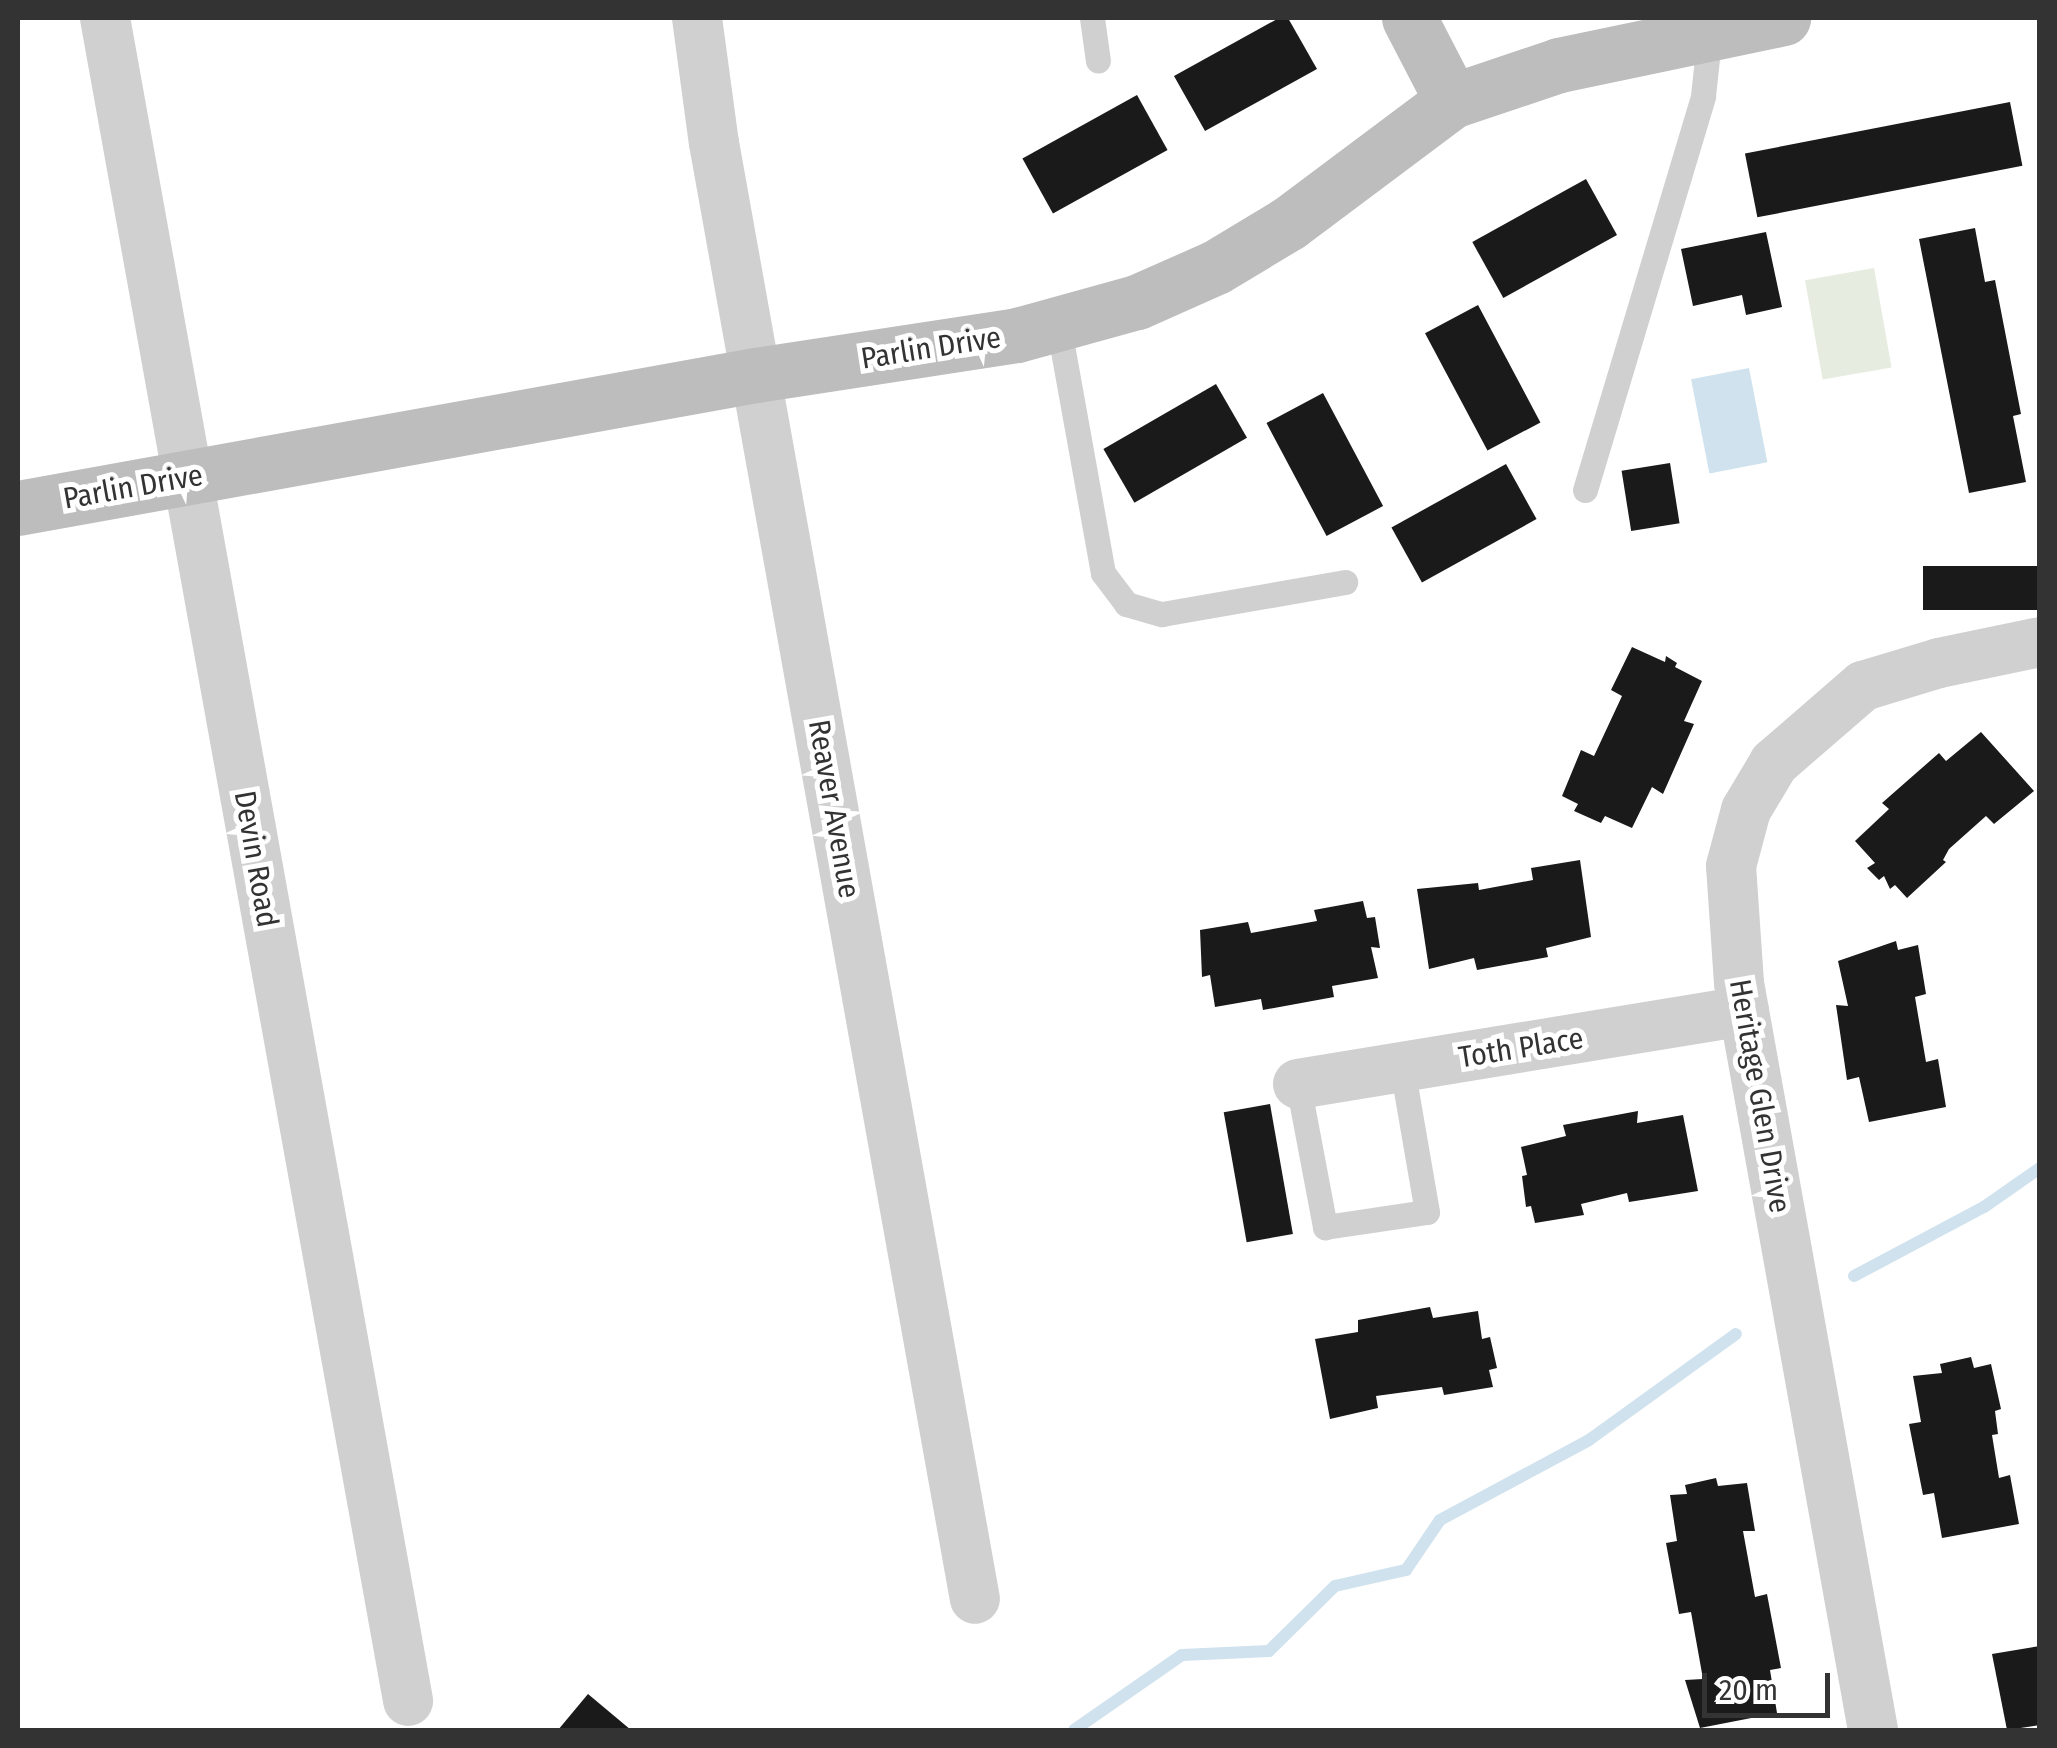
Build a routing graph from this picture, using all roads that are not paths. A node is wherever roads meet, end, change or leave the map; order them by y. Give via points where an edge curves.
1 (105, 18) edge
2 (697, 18) edge
3 (1092, 18) edge
4 (1409, 18) edge
5 (1783, 18) edge
6 (1710, 31) junction
7 (1098, 62) dead end
8 (1452, 102) junction
9 (1058, 324) junction
10 (756, 375) junction
11 (188, 477) junction
12 (1585, 490) dead end
13 (18, 508) edge
14 (1345, 582) dead end
15 (2040, 642) edge
16 (1744, 1011) junction
17 (1402, 1068) junction
18 (1298, 1084) joint
19 (975, 1599) dead end
20 (408, 1701) dead end
21 (1874, 1730) edge

1 - 11 street, Devin Road
2 - 10 street, Reaver Avenue
3 - 7 lane
4 - 8 street
5 - 6 street, Parlin Drive
6 - 8 street, Parlin Drive via 1559,64
6 - 12 lane via 1703,96
8 - 9 street, Parlin Drive via 1289,223 1216,267 1137,302
9 - 10 street, Parlin Drive
9 - 14 lane via 1103,573 1126,604 1162,614
10 - 11 street, Parlin Drive
10 - 19 street, Reaver Avenue
11 - 13 street, Parlin Drive
11 - 20 street, Devin Road
15 - 16 street, Heritage Glen Drive via 1938,662 1863,686 1774,763 1746,810 1731,866
16 - 17 street, Toth Place
16 - 21 street, Heritage Glen Drive
17 - 18 street, Toth Place
17 - 18 lane via 1428,1212 1325,1227

